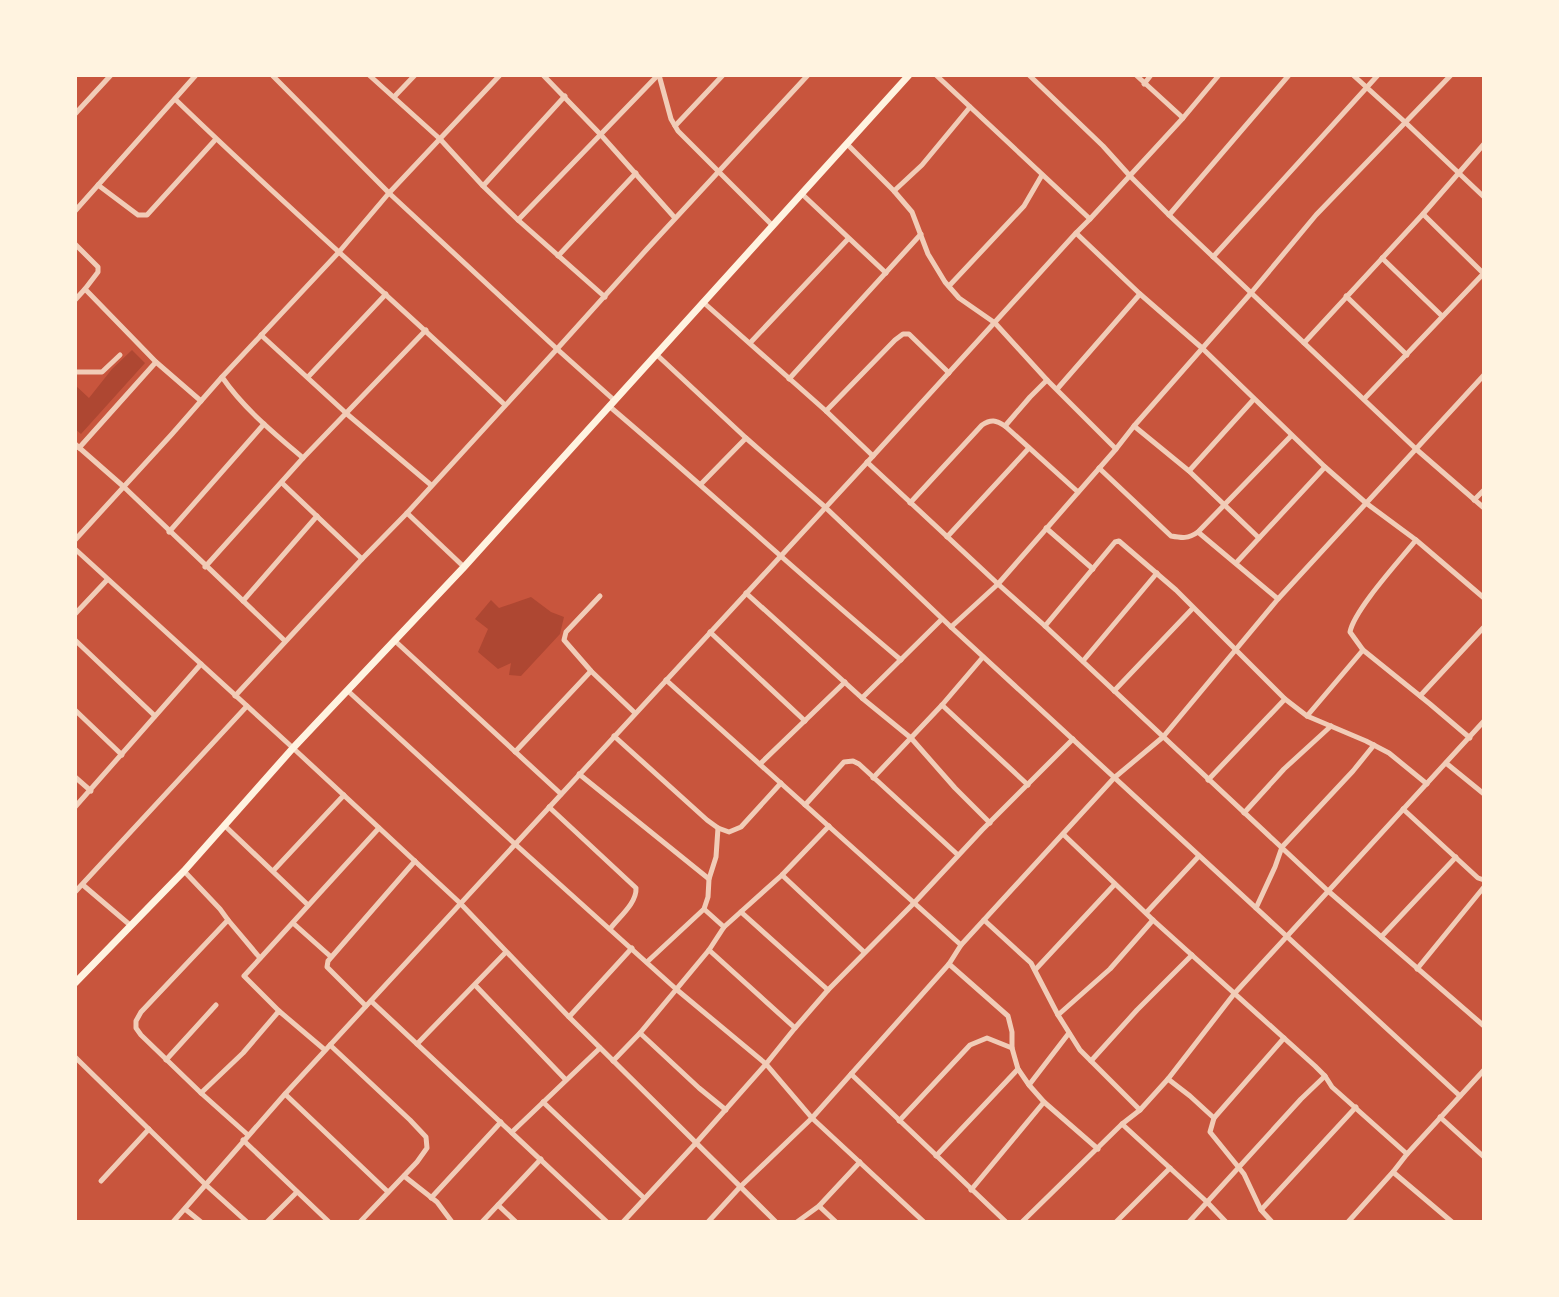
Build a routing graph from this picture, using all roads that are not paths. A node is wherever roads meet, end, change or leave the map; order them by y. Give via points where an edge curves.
1 (111, 75) edge
2 (196, 75) edge
3 (272, 75) edge
4 (369, 75) edge
5 (415, 75) edge
6 (500, 75) edge
7 (543, 75) edge
8 (658, 75) edge
9 (723, 75) edge
10 (808, 75) edge
11 (909, 75) edge
12 (936, 75) edge
13 (1029, 75) edge
14 (1136, 75) edge
15 (1151, 75) edge
16 (1219, 75) edge
17 (1289, 75) edge
18 (1353, 75) edge
19 (1378, 75) edge
20 (1451, 75) edge
21 (1144, 83) junction
22 (1367, 88) junction
23 (565, 96) junction
24 (394, 97) junction
25 (174, 99) junction
26 (970, 107) junction
27 (75, 113) edge
28 (1183, 118) junction
29 (1406, 123) junction
30 (675, 126) junction
31 (601, 135) junction
32 (216, 139) junction
33 (440, 139) junction
34 (847, 144) junction
35 (1484, 144) edge
36 (719, 171) junction
37 (636, 173) junction
38 (1459, 174) junction
39 (1042, 175) junction
40 (1130, 176) junction
41 (98, 185) junction
42 (482, 186) junction
43 (894, 191) junction
44 (389, 193) junction
45 (802, 194) junction
46 (1484, 197) edge
47 (77, 206) edge
48 (1423, 214) junction
49 (1169, 215) junction
50 (676, 218) junction
51 (1090, 219) junction
52 (518, 220) junction
53 (773, 226) junction
54 (1076, 233) junction
55 (921, 234) junction
56 (848, 239) junction
57 (75, 244) edge
58 (339, 252) junction
59 (558, 256) junction
60 (1213, 257) junction
61 (1382, 258) junction
62 (886, 273) junction
63 (1484, 273) edge
64 (948, 286) junction
65 (85, 289) junction
66 (386, 293) junction
67 (1251, 293) junction
68 (1140, 294) junction
69 (605, 296) junction
70 (1346, 296) junction
71 (75, 300) edge
72 (704, 302) junction
73 (1442, 316) junction
74 (995, 323) junction
75 (426, 330) junction
76 (261, 335) junction
77 (750, 343) junction
78 (1304, 343) junction
79 (1202, 348) junction
80 (557, 349) junction
81 (656, 354) junction
82 (120, 355) dead end
83 (1407, 355) junction
84 (156, 362) junction
85 (75, 372) edge
86 (948, 373) junction
87 (1484, 376) edge
88 (222, 377) junction
89 (308, 377) junction
90 (789, 379) junction
91 (1047, 380) junction
92 (1058, 388) junction
93 (1254, 399) junction
94 (1364, 400) junction
95 (201, 401) junction
96 (612, 403) junction
97 (505, 405) junction
98 (826, 411) junction
99 (346, 414) junction
100 (264, 424) junction
101 (1005, 426) junction
102 (1135, 426) junction
103 (1291, 436) junction
104 (746, 438) junction
105 (77, 446) edge
106 (1029, 448) junction
107 (1116, 449) junction
108 (1416, 449) junction
109 (873, 456) junction
110 (303, 458) junction
111 (867, 462) junction
112 (1325, 467) junction
113 (1099, 468) junction
114 (1189, 471) junction
115 (282, 483) junction
116 (701, 484) junction
117 (431, 485) junction
118 (124, 487) junction
119 (1484, 490) edge
120 (1078, 492) junction
121 (1474, 500) junction
122 (909, 503) junction
123 (1366, 503) junction
124 (1224, 504) junction
125 (825, 507) junction
126 (1484, 508) edge
127 (407, 513) junction
128 (317, 516) junction
129 (1046, 528) junction
130 (1198, 531) junction
131 (169, 532) junction
132 (947, 537) junction
133 (1259, 538) junction
134 (75, 540) edge
135 (1416, 540) junction
136 (75, 549) edge
137 (780, 556) junction
138 (362, 559) junction
139 (1236, 563) junction
140 (464, 566) junction
141 (205, 567) junction
142 (1093, 569) junction
143 (1157, 573) junction
144 (107, 580) junction
145 (998, 584) junction
146 (746, 593) junction
147 (600, 596) dead end
148 (1484, 598) edge
149 (1278, 599) junction
150 (243, 601) junction
151 (1193, 608) junction
152 (75, 614) edge
153 (942, 619) junction
154 (1045, 626) junction
155 (1484, 627) edge
156 (951, 628) junction
157 (710, 632) junction
158 (1475, 635) junction
159 (75, 640) edge
160 (394, 640) junction
161 (285, 641) junction
162 (1484, 642) edge
163 (1234, 650) junction
164 (1363, 650) junction
165 (983, 657) junction
166 (901, 660) junction
167 (1083, 661) junction
168 (201, 664) junction
169 (591, 671) junction
170 (666, 680) junction
171 (845, 682) junction
172 (348, 691) junction
173 (1115, 691) junction
174 (235, 696) junction
175 (1420, 696) junction
176 (862, 698) junction
177 (1285, 699) junction
178 (942, 705) junction
179 (247, 706) junction
180 (75, 710) edge
181 (635, 713) junction
182 (155, 716) junction
183 (1307, 716) junction
184 (805, 721) junction
185 (1484, 721) edge
186 (1331, 726) junction
187 (614, 736) junction
188 (1163, 737) junction
189 (911, 738) junction
190 (1470, 738) junction
191 (1073, 739) junction
192 (1374, 745) junction
193 (293, 748) junction
194 (515, 752) junction
195 (122, 755) junction
196 (1446, 763) junction
197 (760, 764) junction
198 (579, 774) junction
199 (75, 777) edge
200 (873, 778) junction
201 (1114, 778) junction
202 (1208, 780) junction
203 (781, 783) junction
204 (1427, 784) junction
205 (1028, 785) junction
206 (91, 791) junction
207 (561, 794) junction
208 (1484, 794) edge
209 (344, 795) junction
210 (805, 804) junction
211 (75, 807) edge
212 (549, 807) junction
213 (1403, 809) junction
214 (1244, 813) junction
215 (989, 822) junction
216 (224, 825) junction
217 (829, 826) junction
218 (379, 828) junction
219 (719, 828) junction
220 (1063, 834) junction
221 (515, 844) junction
222 (1282, 847) junction
223 (958, 855) junction
224 (1199, 856) junction
225 (1455, 857) junction
226 (415, 861) junction
227 (184, 871) junction
228 (273, 872) junction
229 (782, 875) junction
230 (709, 879) junction
231 (1484, 880) edge
232 (1115, 884) junction
233 (83, 885) junction
234 (1484, 887) edge
235 (1327, 890) junction
236 (75, 892) edge
237 (460, 903) junction
238 (914, 903) junction
239 (309, 905) junction
240 (1256, 908) junction
241 (704, 909) junction
242 (741, 912) junction
243 (1146, 913) junction
244 (1153, 919) junction
245 (228, 920) junction
246 (984, 920) junction
247 (293, 923) junction
248 (130, 925) junction
249 (724, 927) junction
250 (610, 929) junction
251 (1286, 936) junction
252 (1381, 937) junction
253 (961, 945) junction
254 (632, 948) junction
255 (709, 950) junction
256 (864, 951) junction
257 (506, 952) junction
258 (1192, 955) junction
259 (330, 956) junction
260 (260, 958) junction
261 (647, 962) junction
262 (949, 964) junction
263 (1417, 969) junction
264 (1035, 970) junction
265 (75, 983) edge
266 (475, 985) junction
267 (676, 989) junction
268 (828, 990) junction
269 (1234, 993) junction
270 (368, 1003) junction
271 (216, 1005) dead end
272 (279, 1012) junction
273 (1058, 1015) junction
274 (569, 1017) junction
275 (1484, 1026) edge
276 (794, 1028) junction
277 (640, 1033) junction
278 (1069, 1033) junction
279 (1284, 1038) junction
280 (417, 1044) junction
281 (330, 1045) junction
282 (600, 1048) junction
283 (1012, 1048) junction
284 (325, 1050) junction
285 (75, 1057) edge
286 (166, 1060) junction
287 (1091, 1061) junction
288 (613, 1062) junction
289 (766, 1064) junction
290 (1018, 1069) junction
291 (1484, 1070) edge
292 (851, 1074) junction
293 (1325, 1076) junction
294 (1168, 1079) junction
295 (566, 1080) junction
296 (1029, 1085) junction
297 (201, 1093) junction
298 (285, 1094) junction
299 (1460, 1097) junction
300 (544, 1102) junction
301 (1044, 1102) junction
302 (1356, 1108) junction
303 (726, 1110) junction
304 (1140, 1110) junction
305 (1440, 1117) junction
306 (812, 1118) junction
307 (1214, 1118) junction
308 (900, 1121) junction
309 (501, 1122) junction
310 (1122, 1124) junction
311 (149, 1129) junction
312 (512, 1132) junction
313 (248, 1135) junction
314 (243, 1140) junction
315 (696, 1143) junction
316 (1098, 1149) junction
317 (1407, 1154) junction
318 (936, 1156) junction
319 (1484, 1157) edge
320 (541, 1159) junction
321 (860, 1162) junction
322 (1170, 1168) junction
323 (1240, 1168) junction
324 (1393, 1172) junction
325 (404, 1176) junction
326 (101, 1181) dead end
327 (206, 1185) junction
328 (740, 1187) junction
329 (971, 1190) junction
330 (297, 1192) junction
331 (388, 1192) junction
332 (431, 1198) junction
333 (644, 1198) junction
334 (1207, 1202) junction
335 (498, 1205) junction
336 (819, 1206) junction
337 (185, 1209) junction
338 (1261, 1210) junction
339 (447, 1215) junction
340 (173, 1222) edge
341 (201, 1222) edge
342 (247, 1222) edge
343 (267, 1222) edge
344 (329, 1222) edge
345 (360, 1222) edge
346 (442, 1222) edge
347 (452, 1222) edge
348 (482, 1222) edge
349 (516, 1222) edge
350 (607, 1222) edge
351 (622, 1222) edge
352 (708, 1222) edge
353 (776, 1222) edge
354 (797, 1222) edge
355 (836, 1222) edge
356 (924, 1222) edge
357 (1006, 1222) edge
358 (1022, 1222) edge
359 (1116, 1222) edge
360 (1189, 1222) edge
361 (1226, 1222) edge
362 (1272, 1222) edge
363 (1348, 1222) edge
364 (1452, 1222) edge

1 - 27 street
2 - 25 street
3 - 44 street
4 - 24 street
5 - 24 street
6 - 33 street
7 - 23 street
8 - 30 street
8 - 31 street
9 - 30 street
10 - 36 street
11 - 34 main road
12 - 26 street
13 - 40 street
14 - 21 street
15 - 21 street
16 - 28 street
17 - 49 street
18 - 22 street
19 - 22 street
20 - 29 street
21 - 28 street
22 - 29 street
22 - 60 street
23 - 31 street
23 - 42 street
24 - 33 street
25 - 32 street
25 - 41 street
26 - 39 street
26 - 43 street
28 - 40 street
29 - 38 street
29 - 67 street via 1315,215
30 - 36 street
31 - 37 street
31 - 52 street
32 - 41 street via 147,215 138,215
32 - 58 street
33 - 42 street
33 - 44 street
34 - 43 street
34 - 45 main road
35 - 38 street
36 - 50 street
36 - 53 street
37 - 50 street
37 - 59 street
38 - 46 street
38 - 48 street
39 - 51 street
39 - 64 street via 1024,206
40 - 49 street
40 - 51 street
41 - 47 street
42 - 52 street
43 - 55 street via 912,212
44 - 58 street
44 - 80 street
45 - 53 main road
45 - 56 street
48 - 61 street
48 - 63 street
49 - 60 street
50 - 69 street
51 - 54 street
52 - 59 street
53 - 72 main road
54 - 68 street
54 - 74 street
55 - 62 street
55 - 64 street
56 - 62 street
56 - 77 street
57 - 65 street via 98,267
58 - 66 street
58 - 76 street
59 - 69 street
60 - 67 street
61 - 70 street
61 - 73 street
62 - 90 street
63 - 73 street
64 - 74 street
65 - 71 street
65 - 84 street
66 - 75 street
66 - 89 street
67 - 78 street
67 - 79 street
68 - 79 street
68 - 92 street
69 - 80 street
70 - 78 street
70 - 83 street
72 - 77 street
72 - 81 main road
73 - 83 street
74 - 86 street
74 - 91 street
75 - 97 street
75 - 99 street
76 - 88 street
76 - 89 street
77 - 90 street
78 - 94 street
79 - 93 street
79 - 102 street
80 - 96 street
80 - 97 street
81 - 96 main road
81 - 104 street
82 - 85 street via 102,372
83 - 94 street
84 - 95 street
84 - 105 street
86 - 98 street via 909,334 903,334
86 - 109 street
87 - 108 street
88 - 95 street
88 - 100 street
89 - 99 street
90 - 98 street
91 - 92 street
91 - 101 street
92 - 107 street
93 - 103 street
93 - 114 street
94 - 108 street
95 - 118 street
96 - 116 street
96 - 140 main road
97 - 117 street
98 - 109 street
99 - 110 street
99 - 117 street
100 - 110 street
100 - 131 street
101 - 106 street
101 - 122 street via 997,421 982,425
102 - 107 street
102 - 114 street
103 - 112 street
103 - 124 street
104 - 116 street
104 - 125 street
105 - 118 street
106 - 120 street
106 - 132 street
107 - 113 street
108 - 121 street
108 - 123 street
109 - 111 street
110 - 115 street
111 - 122 street
111 - 125 street
112 - 123 street
112 - 133 street
113 - 120 street
113 - 130 street via 1171,536 1190,538
114 - 124 street
115 - 128 street
115 - 141 street
116 - 137 street
117 - 127 street
118 - 131 street
118 - 134 street
119 - 121 street
120 - 129 street
121 - 126 street
122 - 132 street
123 - 135 street
123 - 149 street
124 - 130 street
124 - 133 street
125 - 137 street
125 - 153 street
127 - 138 street
127 - 140 street
128 - 138 street
128 - 150 street
129 - 142 street
129 - 145 street
130 - 139 street
131 - 141 street
132 - 145 street
133 - 139 street
135 - 148 street
135 - 164 street via 1350,627
136 - 144 street
137 - 146 street
137 - 166 street
138 - 161 street
139 - 149 street
140 - 160 main road
141 - 150 street
142 - 143 street via 1119,541
142 - 154 street
143 - 151 street
143 - 167 street
144 - 152 street
144 - 168 street
145 - 154 street
145 - 156 street
146 - 157 street
146 - 171 street
147 - 169 street via 566,632 564,640
149 - 163 street
150 - 161 street
151 - 163 street
151 - 173 street
153 - 156 street
153 - 166 street
154 - 167 street
155 - 158 street
156 - 165 street
157 - 170 street
157 - 184 street
158 - 162 street
158 - 175 street
159 - 182 street
160 - 172 main road
160 - 194 street
161 - 174 street
163 - 177 street
163 - 188 street
164 - 175 street
164 - 183 street
165 - 178 street
165 - 191 street
166 - 176 street
167 - 173 street
168 - 174 street
168 - 182 street
169 - 181 street
169 - 194 street
170 - 181 street
170 - 197 street
171 - 176 street
171 - 184 street
172 - 193 main road
172 - 221 street
173 - 188 street
174 - 179 street
175 - 190 street
176 - 189 street
177 - 183 street
177 - 202 street
178 - 189 street
178 - 205 street
179 - 193 street
179 - 233 street
180 - 195 street
181 - 187 street
182 - 195 street
183 - 186 street
184 - 197 street
185 - 190 street
186 - 192 street
186 - 214 street
187 - 198 street
187 - 219 street
188 - 201 street
188 - 202 street
189 - 200 street
189 - 215 street
190 - 196 street
191 - 201 street
191 - 205 street
192 - 204 street
192 - 222 street
193 - 209 street
193 - 216 main road
194 - 207 street
195 - 206 street
196 - 204 street
196 - 208 street
197 - 203 street
198 - 207 street
198 - 230 street
199 - 206 street
200 - 210 street via 859,764 844,761
200 - 223 street
201 - 220 street
201 - 224 street
202 - 214 street
203 - 210 street
203 - 219 street via 741,827 729,832
204 - 213 street
205 - 215 street
206 - 211 street
207 - 212 street
209 - 218 street
209 - 228 street
210 - 217 street
212 - 221 street
212 - 250 street via 636,888 632,902
213 - 225 street
213 - 235 street
214 - 222 street
215 - 223 street
216 - 227 main road
216 - 228 street
217 - 229 street
217 - 238 street
218 - 226 street
218 - 239 street
219 - 230 street
220 - 232 street
220 - 246 street
221 - 237 street
221 - 250 street
222 - 235 street
222 - 240 street
223 - 238 street
224 - 240 street
224 - 243 street
225 - 231 street
225 - 252 street
226 - 237 street
226 - 259 street
227 - 245 street
227 - 248 main road
228 - 239 street
229 - 242 street
229 - 256 street
230 - 241 street
232 - 243 street
232 - 264 street
233 - 236 street
233 - 248 street
234 - 263 street
235 - 251 street
235 - 252 street
237 - 257 street
237 - 270 street
238 - 253 street
238 - 256 street
239 - 247 street
240 - 251 street
241 - 249 street
241 - 261 street
242 - 249 street
242 - 268 street
243 - 244 street
244 - 258 street
244 - 273 street via 1110,969
245 - 260 street
245 - 286 street via 136,1021 141,1035
246 - 253 street
246 - 264 street
247 - 259 street
247 - 260 street
248 - 265 main road
249 - 255 street
250 - 254 street
251 - 269 street
251 - 299 street
252 - 263 street
253 - 262 street
254 - 261 street
254 - 274 street
255 - 267 street
255 - 276 street
256 - 268 street
257 - 266 street
257 - 274 street
258 - 269 street
258 - 287 street
259 - 270 street via 327,967
260 - 272 street via 244,976
261 - 267 street
262 - 283 street via 1008,1016
262 - 292 street
263 - 275 street
264 - 273 street
266 - 280 street
266 - 295 street
267 - 277 street
267 - 289 street
268 - 276 street
269 - 279 street
269 - 294 street
270 - 280 street
270 - 281 street
271 - 286 street
272 - 284 street
272 - 297 street
273 - 278 street
274 - 282 street
276 - 289 street
277 - 288 street
277 - 303 street
278 - 287 street
278 - 296 street
279 - 293 street
279 - 307 street
280 - 309 street
281 - 284 street
281 - 325 street via 426,1137 427,1148
282 - 288 street
282 - 295 street
283 - 290 street
283 - 308 street via 987,1038 970,1045
284 - 298 street
285 - 311 street
286 - 297 street
287 - 304 street
288 - 315 street
289 - 303 street
289 - 306 street
290 - 296 street
290 - 318 street
291 - 299 street
292 - 306 street
292 - 308 street
293 - 302 street
293 - 323 street
294 - 304 street
294 - 307 street
295 - 300 street
296 - 301 street
297 - 313 street
298 - 313 street
298 - 331 street
299 - 305 street
300 - 312 street
300 - 333 street
301 - 316 street
301 - 329 street
302 - 317 street
302 - 338 street
303 - 315 street
304 - 310 street
305 - 317 street
305 - 319 street
306 - 321 street
306 - 328 street
307 - 323 street via 1210,1132
308 - 318 street
309 - 312 street
309 - 332 street
310 - 316 street
310 - 322 street
311 - 326 street
311 - 327 street
312 - 320 street
313 - 314 street
314 - 327 street
314 - 330 street
315 - 328 street
315 - 333 street
316 - 358 street
317 - 324 street
318 - 329 street
320 - 335 street
320 - 350 street
321 - 336 street
321 - 356 street
322 - 334 street
322 - 359 street
323 - 334 street
323 - 338 street
324 - 363 street
324 - 364 street
325 - 331 street
325 - 332 street
327 - 337 street
327 - 342 street
328 - 352 street
328 - 353 street
329 - 357 street
330 - 343 street
330 - 344 street
331 - 345 street
332 - 339 street
333 - 351 street
334 - 360 street
334 - 361 street
335 - 348 street
335 - 349 street
336 - 354 street
336 - 355 street
337 - 340 street
337 - 341 street
338 - 362 street
339 - 346 street
339 - 347 street

